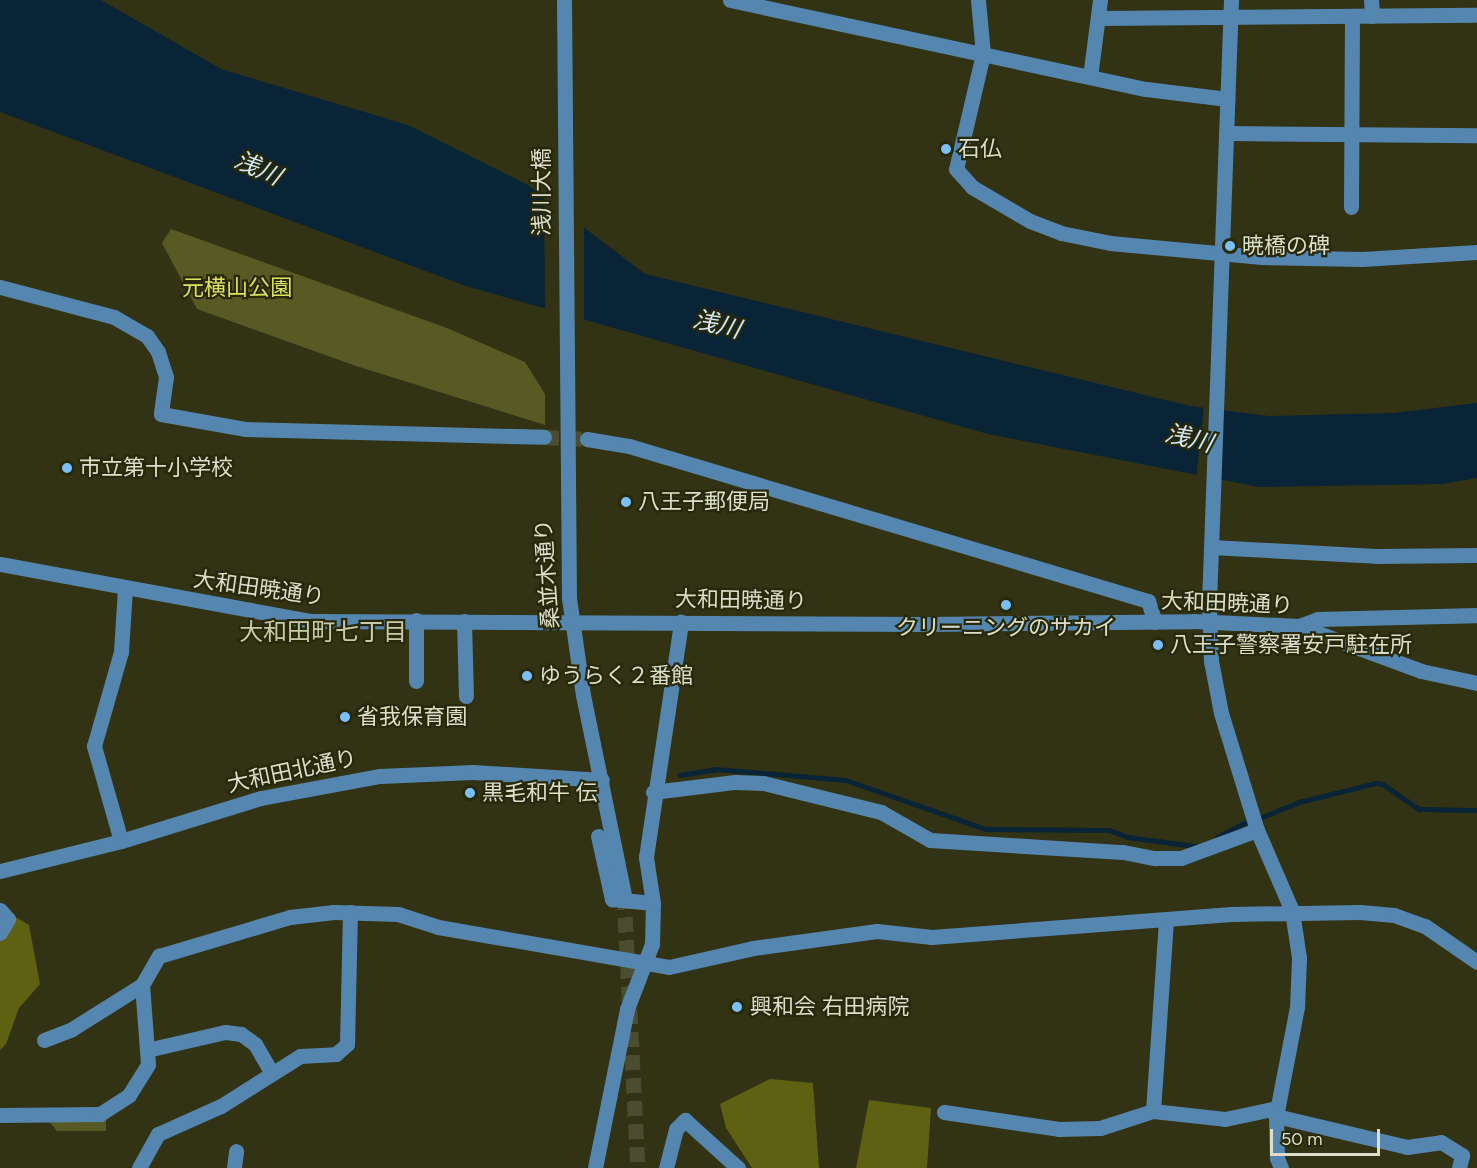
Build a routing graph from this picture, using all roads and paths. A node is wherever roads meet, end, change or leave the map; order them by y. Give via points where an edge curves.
1 (564, 0) edge
2 (730, 0) edge
3 (978, 0) edge
4 (1100, 0) edge
5 (1231, 0) edge
6 (1371, 0) edge
7 (750, 2) edge
8 (1477, 15) edge
9 (1352, 16) junction
10 (1372, 16) junction
11 (1099, 18) junction
12 (1230, 19) junction
13 (983, 54) junction
14 (1090, 77) junction
15 (1227, 99) junction
16 (1226, 133) junction
17 (1352, 135) junction
18 (1477, 135) edge
19 (1351, 207) dead end
20 (1477, 252) edge
21 (1219, 259) junction
22 (0, 287) edge
23 (565, 362) joint
24 (544, 437) tunnel mouth
25 (587, 439) tunnel mouth
26 (1212, 541) junction
27 (1477, 555) edge
28 (0, 564) edge
29 (125, 589) junction
30 (1477, 615) edge
31 (416, 620) junction
32 (464, 621) junction
33 (571, 621) junction
34 (681, 622) junction
35 (1155, 622) junction
36 (1210, 622) junction
37 (1299, 626) junction
38 (416, 681) dead end
39 (1477, 683) edge
40 (465, 696) dead end
41 (602, 780) junction
42 (653, 792) junction
43 (1257, 830) junction
44 (598, 836) dead end
45 (121, 841) junction
46 (0, 871) edge
47 (624, 894) tunnel mouth
48 (653, 903) junction
49 (0, 910) edge
50 (1292, 911) junction
51 (350, 912) junction
52 (1166, 920) junction
53 (0, 933) edge
54 (1477, 963) edge
55 (646, 964) junction
56 (142, 984) junction
57 (44, 1040) dead end
58 (147, 1050) junction
59 (272, 1073) junction
60 (1153, 1111) junction
61 (944, 1112) dead end
62 (1277, 1112) junction
63 (0, 1115) edge
64 (236, 1151) dead end
65 (139, 1168) edge
66 (234, 1168) edge
67 (595, 1168) edge
68 (666, 1168) edge
69 (738, 1168) edge
70 (1281, 1168) edge
71 (1459, 1168) edge

1 - 23 street, 浅川大橋
2 - 7 street
3 - 13 street
4 - 11 street
5 - 12 street
6 - 10 street
7 - 13 street
8 - 10 street
9 - 10 street
9 - 12 street
9 - 17 street
11 - 12 street
11 - 14 street
12 - 15 street
13 - 14 street
13 - 21 street via 956,166 964,180 1030,221 1061,233
14 - 15 street
15 - 16 street
16 - 17 street
16 - 21 street
17 - 18 street
17 - 19 street
20 - 21 street via 1316,260
21 - 26 street
22 - 24 street via 114,317 147,336 158,352 166,377 161,414 244,429
23 - 33 street, 桑並木通り via 566,552
25 - 35 street via 629,446 1148,602
26 - 27 street via 1376,556
26 - 36 street
28 - 29 street, 大和田暁通り
29 - 31 street, 大和田暁通り via 278,618
29 - 45 street via 121,652 94,746
30 - 37 street via 1318,619
31 - 32 street, 大和田暁通り
31 - 38 street
32 - 33 street, 大和田暁通り
32 - 40 street
33 - 34 street, 大和田暁通り
33 - 41 street, 桑並木通り
34 - 35 street, 大和田暁通り
34 - 42 street via 672,698
35 - 36 street, 大和田暁通り
36 - 37 street, 大和田暁通り
36 - 43 street via 1214,687
37 - 39 street, 大和田暁通り via 1421,671
41 - 45 street, 大和田北通り via 473,772 380,776 261,798
41 - 47 street, 桑並木通り
42 - 43 street via 735,782 763,783 881,812 930,840 1123,852 1155,858 1181,858
42 - 48 street via 646,856
43 - 50 street
44 - 48 street via 612,900
45 - 46 street, 大和田北通り
48 - 55 street via 652,944
49 - 53 street via 8,920
50 - 52 street
50 - 54 street via 1394,915 1425,926
50 - 62 street via 1299,958 1297,1007
51 - 55 street via 398,914 438,927
51 - 56 street via 290,917 159,956
51 - 59 street via 347,1044 336,1054 300,1056
52 - 55 street via 932,937 866,932 753,948 669,967
52 - 60 street
55 - 67 street via 627,1009
56 - 57 street via 72,1029
56 - 58 street
58 - 59 street via 225,1032 241,1034 255,1044
58 - 63 street via 148,1064 129,1095 100,1114
59 - 65 street via 221,1106 158,1134
60 - 61 street via 1100,1128 1069,1129
60 - 62 street via 1225,1119
62 - 70 street via 1277,1158
62 - 71 street via 1407,1147 1441,1142 1462,1155
64 - 66 street
68 - 69 street via 676,1129 685,1120

